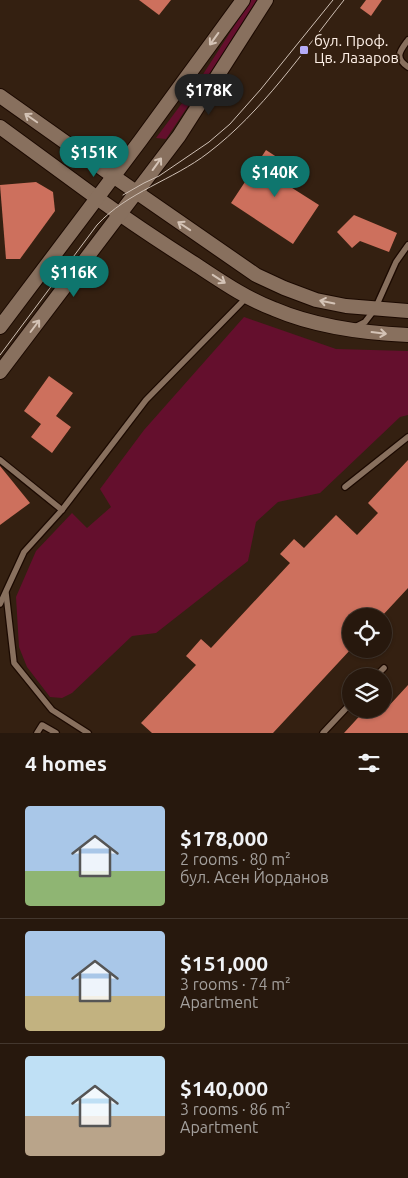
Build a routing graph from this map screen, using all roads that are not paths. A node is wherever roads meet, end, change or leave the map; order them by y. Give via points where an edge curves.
1 (243, 0) edge
2 (266, 0) edge
3 (408, 40) edge
4 (408, 67) edge
5 (0, 96) edge
6 (0, 127) edge
7 (113, 176) junction
8 (136, 192) junction
9 (97, 198) junction
10 (120, 214) junction
11 (408, 244) edge
12 (246, 297) junction
13 (375, 309) junction
14 (408, 311) edge
15 (0, 326) edge
16 (350, 329) junction
17 (408, 335) edge
18 (0, 372) edge
19 (408, 437) edge
20 (0, 460) edge
21 (345, 488) dead end
22 (62, 510) junction
23 (6, 593) junction
24 (0, 604) edge
25 (342, 713) edge
26 (37, 733) edge
27 (56, 733) edge
28 (88, 733) edge
29 (323, 733) edge

1 -> 7 main road
8 -> 2 main road via 179,136
3 - 4 lane via 401,49 400,57
7 -> 5 main road
6 - 9 main road
7 - 8 main road
7 - 9 main road
8 - 10 main road
13 -> 8 main road via 316,300 263,278
9 - 10 main road
9 - 15 main road
10 -> 12 main road
18 -> 10 main road
11 - 13 lane via 396,262
12 - 16 main road via 310,322
12 - 22 lane via 146,400
13 - 14 main road
13 - 16 lane via 365,322
16 -> 17 main road
19 - 21 lane
20 - 22 lane
22 - 23 lane via 24,552
23 - 24 lane
23 - 28 lane via 14,663 52,710
25 - 29 lane
26 - 27 lane via 42,725

